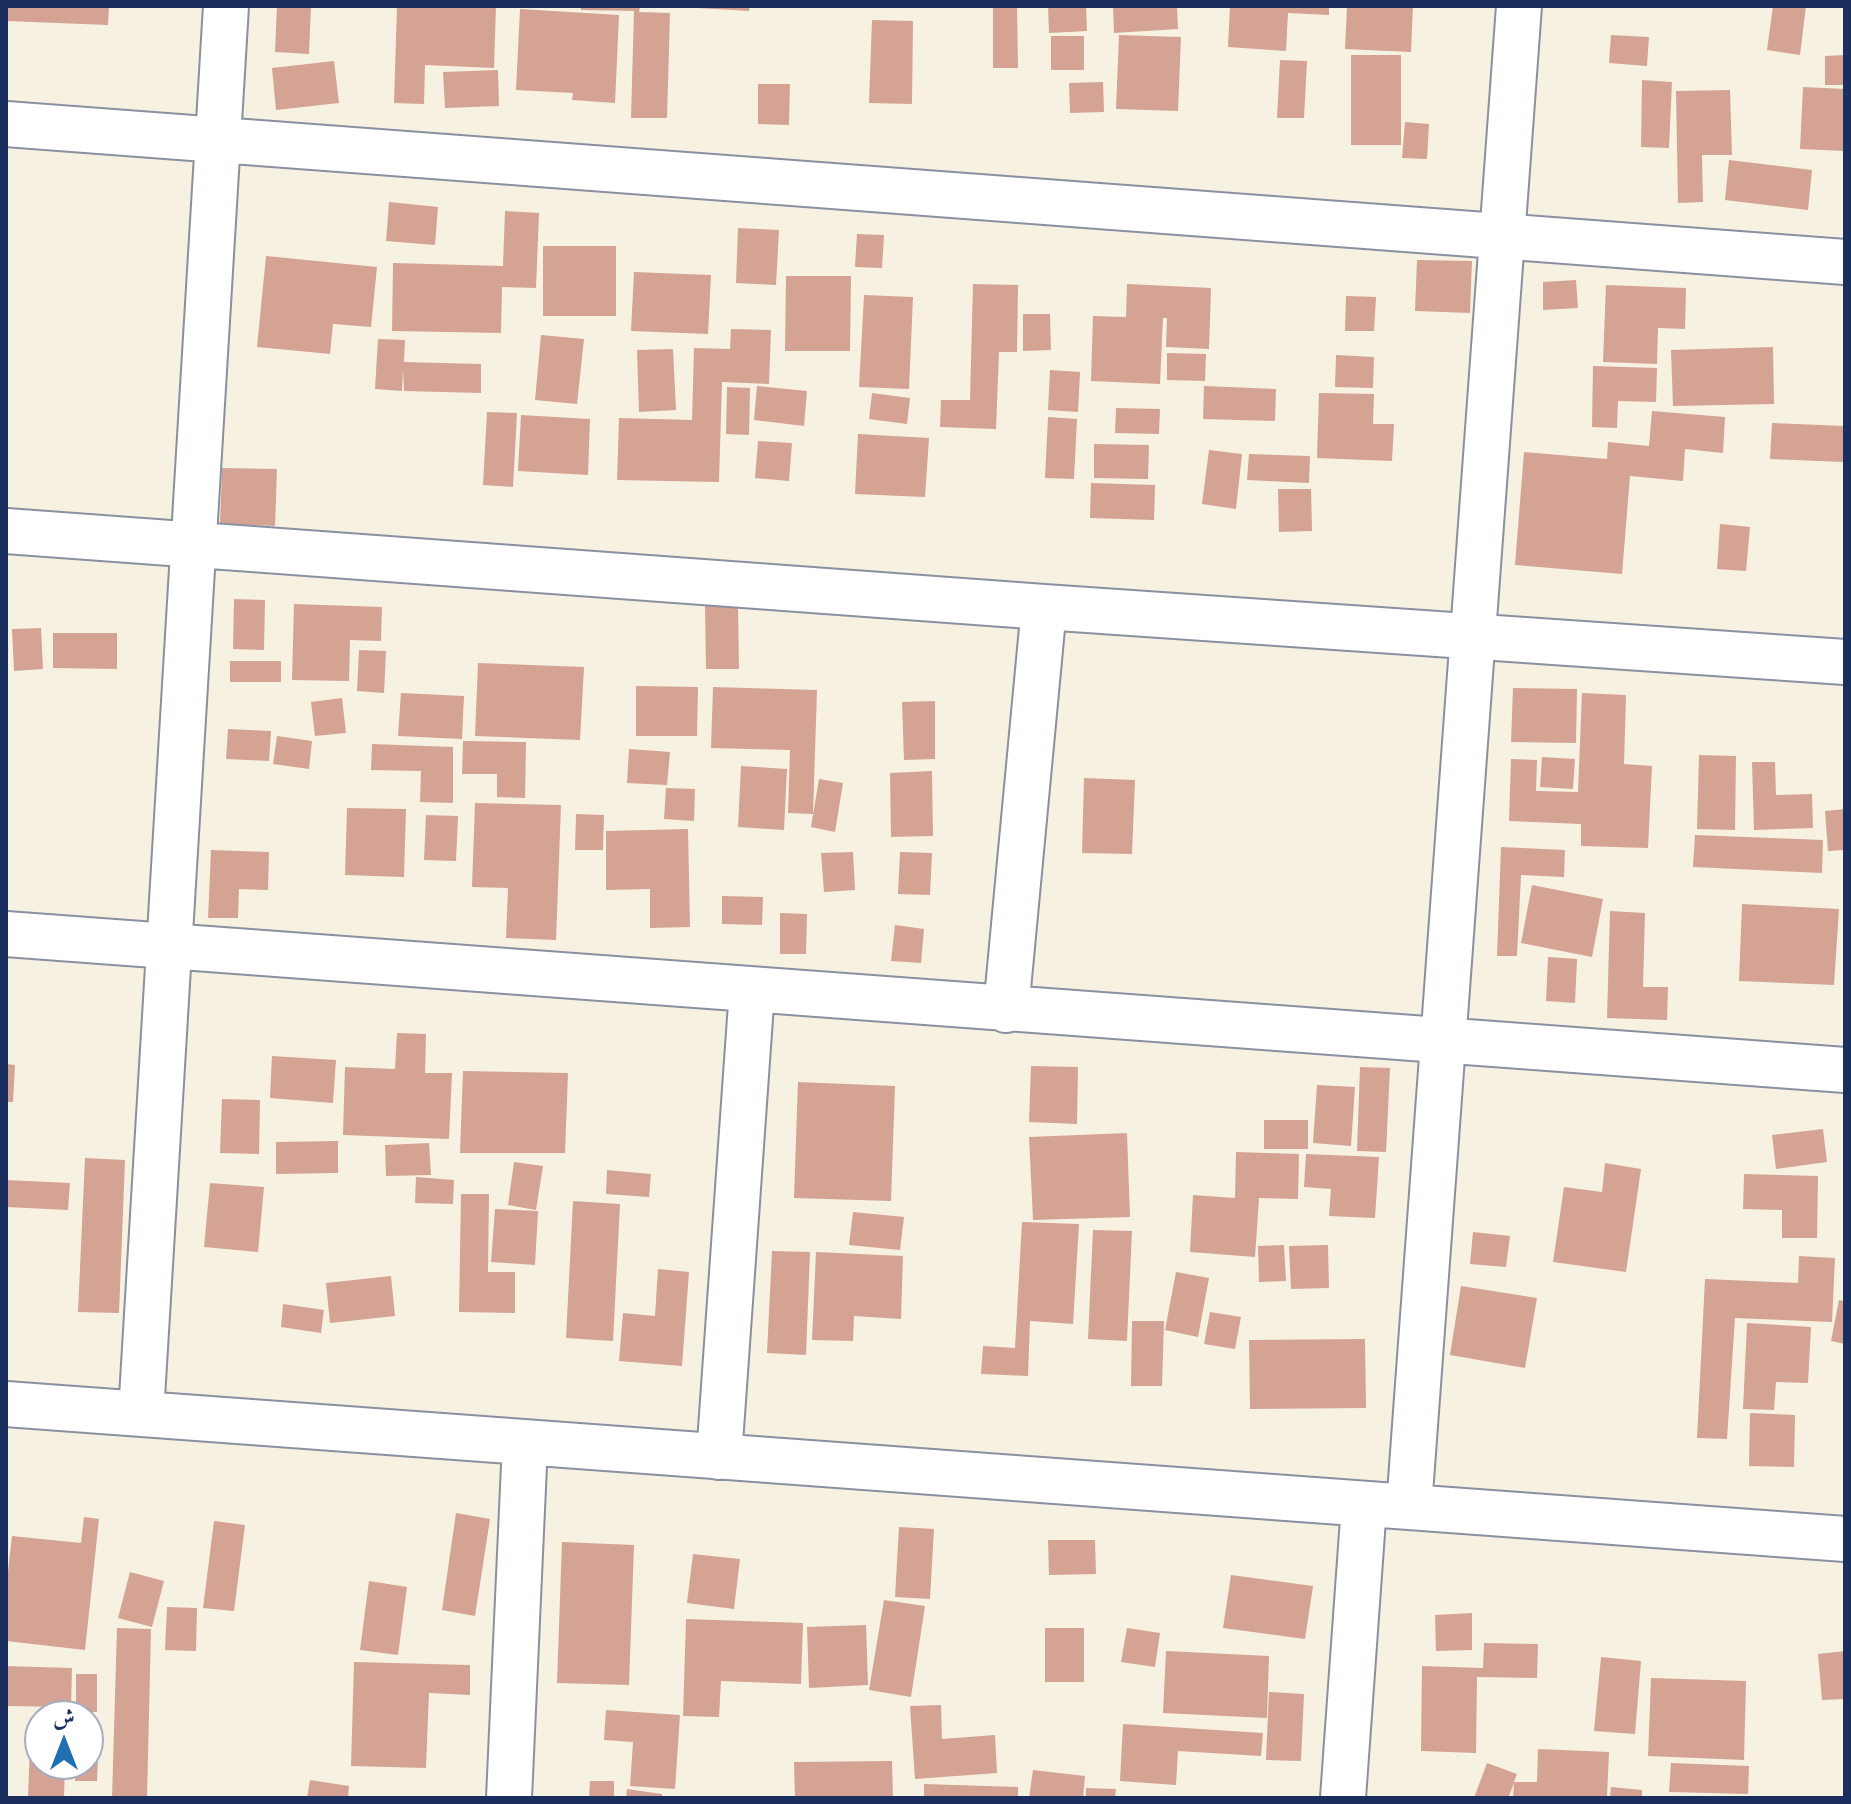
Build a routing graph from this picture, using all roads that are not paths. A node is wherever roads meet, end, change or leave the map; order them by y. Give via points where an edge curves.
1 (226, 6) edge
2 (1519, 6) edge
3 (6, 124) edge
4 (218, 140) junction
5 (1502, 237) junction
6 (1845, 262) edge
7 (6, 531) edge
8 (193, 544) junction
9 (1044, 607) junction
10 (1473, 635) junction
11 (1845, 662) edge
12 (6, 934) edge
13 (168, 946) junction
14 (752, 990) junction
15 (1006, 1010) junction
16 (1443, 1040) junction
17 (1845, 1070) edge
18 (6, 1404) edge
19 (141, 1414) junction
20 (525, 1443) junction
21 (719, 1457) junction
22 (1364, 1505) junction
23 (1409, 1507) junction
24 (1845, 1539) edge
25 (509, 1798) edge
26 (1343, 1798) edge

1 - 4 street
2 - 5 street
3 - 4 street
4 - 5 street
4 - 8 street
5 - 6 street
5 - 10 street
7 - 8 street
8 - 9 street
8 - 13 street
9 - 10 street
9 - 15 street
10 - 11 street
10 - 16 street
12 - 13 street
13 - 14 street
13 - 19 street
14 - 15 street
14 - 21 street
15 - 16 street
16 - 17 street
16 - 23 street
18 - 19 street
19 - 20 street
20 - 21 street
20 - 25 street
21 - 22 street
22 - 23 street
22 - 26 street
23 - 24 street

